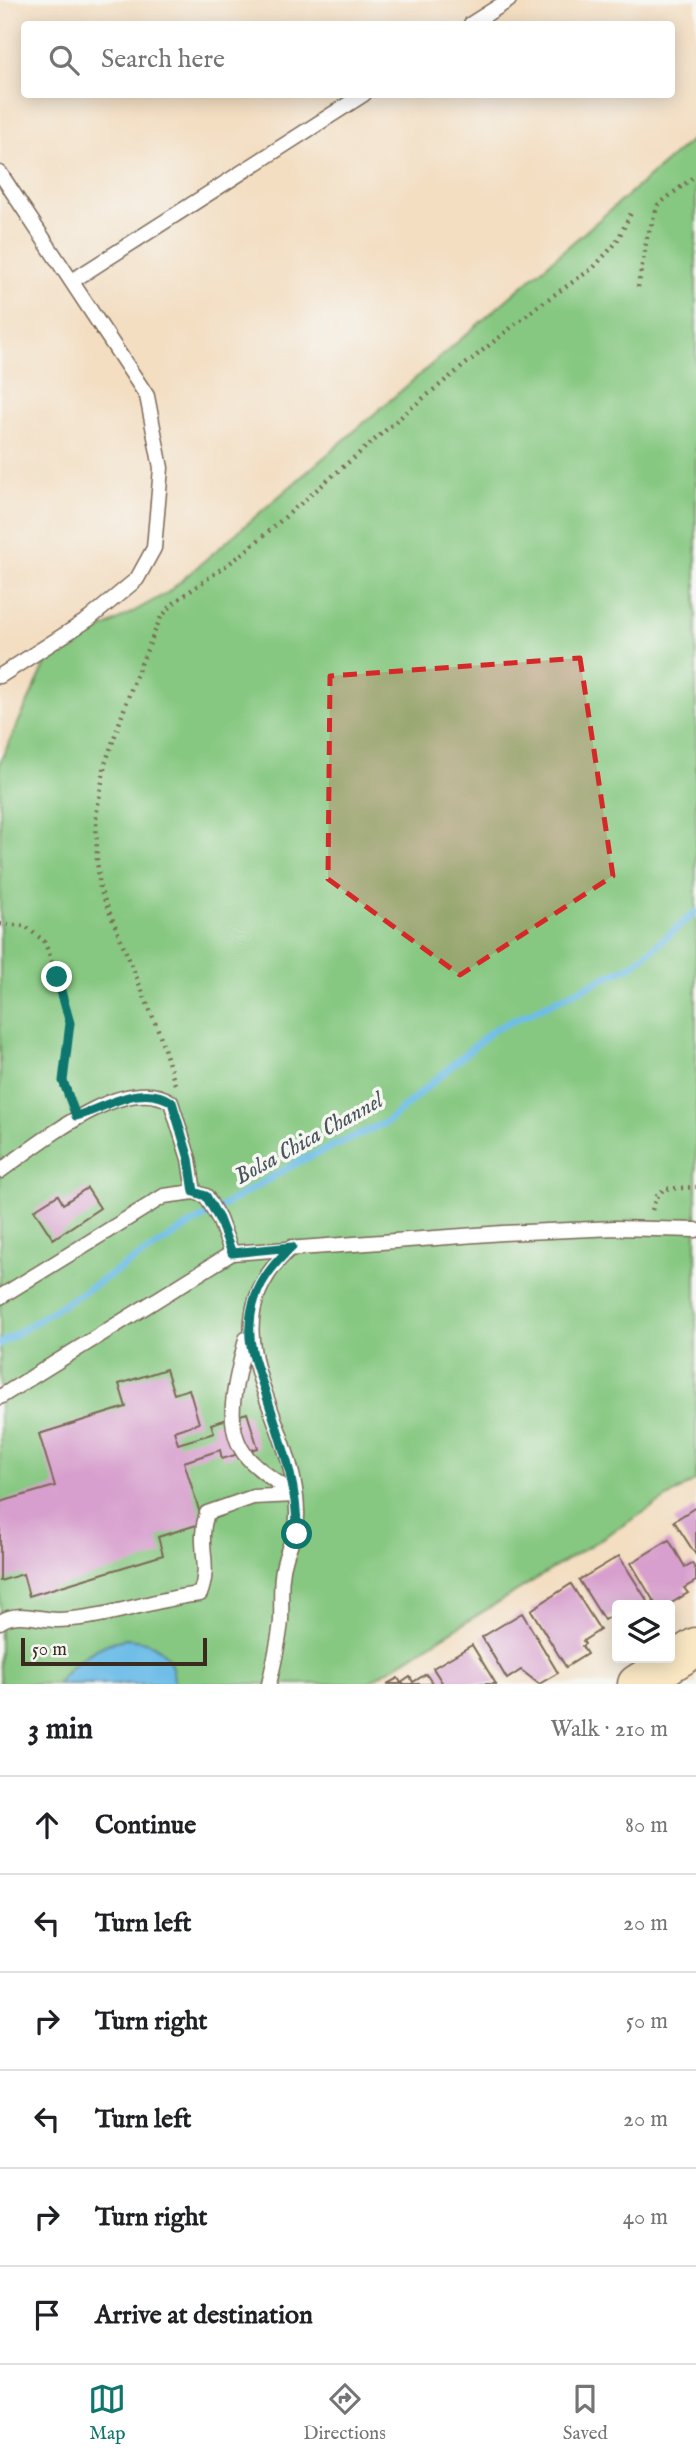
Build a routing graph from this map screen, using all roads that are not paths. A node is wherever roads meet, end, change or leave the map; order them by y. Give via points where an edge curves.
1 (509, 0) edge
2 (476, 21) edge
3 (358, 98) edge
4 (0, 173) edge
5 (72, 281) junction
6 (0, 676) edge
7 (0, 1171) edge
8 (200, 1194) junction
9 (696, 1230) edge
10 (292, 1247) junction
11 (232, 1253) junction
12 (0, 1297) edge
13 (250, 1324) junction
14 (0, 1397) edge
15 (295, 1495) junction
16 (0, 1622) edge
17 (696, 1647) edge
18 (269, 1684) edge
19 (637, 1684) edge

1 - 2 lane
3 - 5 lane
4 - 5 lane
5 - 6 lane via 147,396 160,468 154,548 137,579 89,619
7 - 8 lane via 76,1116 142,1093 159,1094 172,1102
8 - 11 lane via 219,1219
8 - 12 lane via 164,1196
9 - 10 lane via 615,1228
10 - 11 lane
10 - 13 lane via 272,1265 257,1292
11 - 14 lane
13 - 15 lane via 252,1352
13 - 15 lane via 233,1402 235,1432 246,1455
15 - 16 lane via 253,1497 207,1513 201,1531 207,1576 200,1594 165,1598 94,1617 56,1620 22,1615
15 - 18 lane via 297,1534 286,1556 278,1644
17 - 19 street

